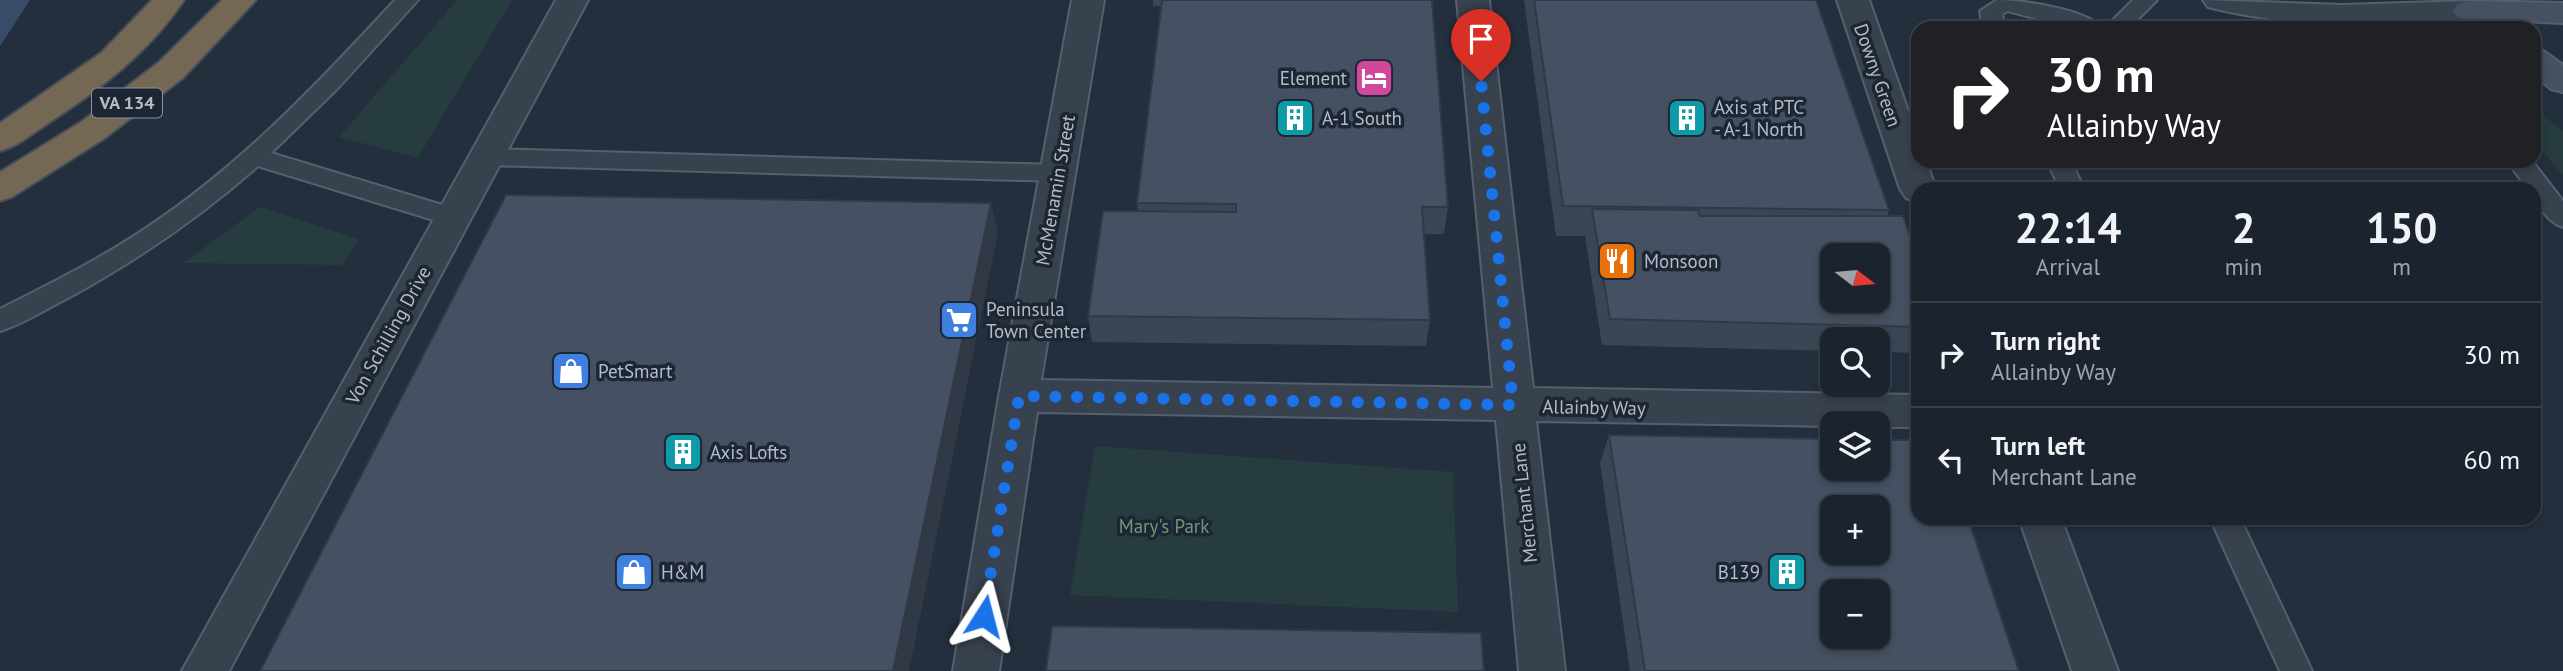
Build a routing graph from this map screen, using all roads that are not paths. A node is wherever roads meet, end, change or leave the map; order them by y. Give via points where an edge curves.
1 (168, 0) edge
2 (240, 0) edge
3 (407, 0) edge
4 (572, 0) edge
5 (1088, 0) edge
6 (1473, 0) edge
7 (1853, 0) edge
8 (2146, 0) edge
9 (2219, 0) edge
10 (2555, 11) edge
11 (2472, 13) edge
12 (1993, 21) edge
13 (2074, 21) edge
14 (2124, 21) edge
15 (2541, 64) edge
16 (2563, 81) edge
17 (0, 139) edge
18 (253, 156) junction
19 (486, 158) junction
20 (2524, 168) edge
21 (1058, 173) junction
22 (1916, 182) edge
23 (2535, 182) edge
24 (0, 188) edge
25 (2541, 190) edge
26 (453, 217) junction
27 (2563, 218) edge
28 (0, 321) edge
29 (1019, 396) junction
30 (1513, 405) junction
31 (1911, 411) edge
32 (2043, 525) edge
33 (2228, 525) edge
34 (205, 671) edge
35 (976, 671) edge
36 (1542, 671) edge
37 (2095, 671) edge
38 (2296, 671) edge

1 - 17 highway via 107,63
2 - 24 highway, VA 134 via 171,70 93,130
3 - 18 lane via 346,68
4 - 19 street, Von Schilling Drive
5 - 21 street, McMenamin Street
6 - 30 street, Merchant Lane
7 - 22 street, Downy Green
8 - 14 lane
9 - 11 street via 2312,16
10 - 11 street
12 - 13 lane via 1991,11 2006,4
15 - 16 street
18 - 26 lane
18 - 28 lane via 176,219 87,277
19 - 21 lane
19 - 26 street, Von Schilling Drive
20 - 23 lane
21 - 29 street, McMenamin Street
25 - 27 lane
26 - 34 street, Von Schilling Drive
29 - 30 street, Allainby Way
29 - 35 street, McMenamin Street
30 - 31 street, Allainby Way
30 - 36 street, Merchant Lane
32 - 37 street
33 - 38 lane

